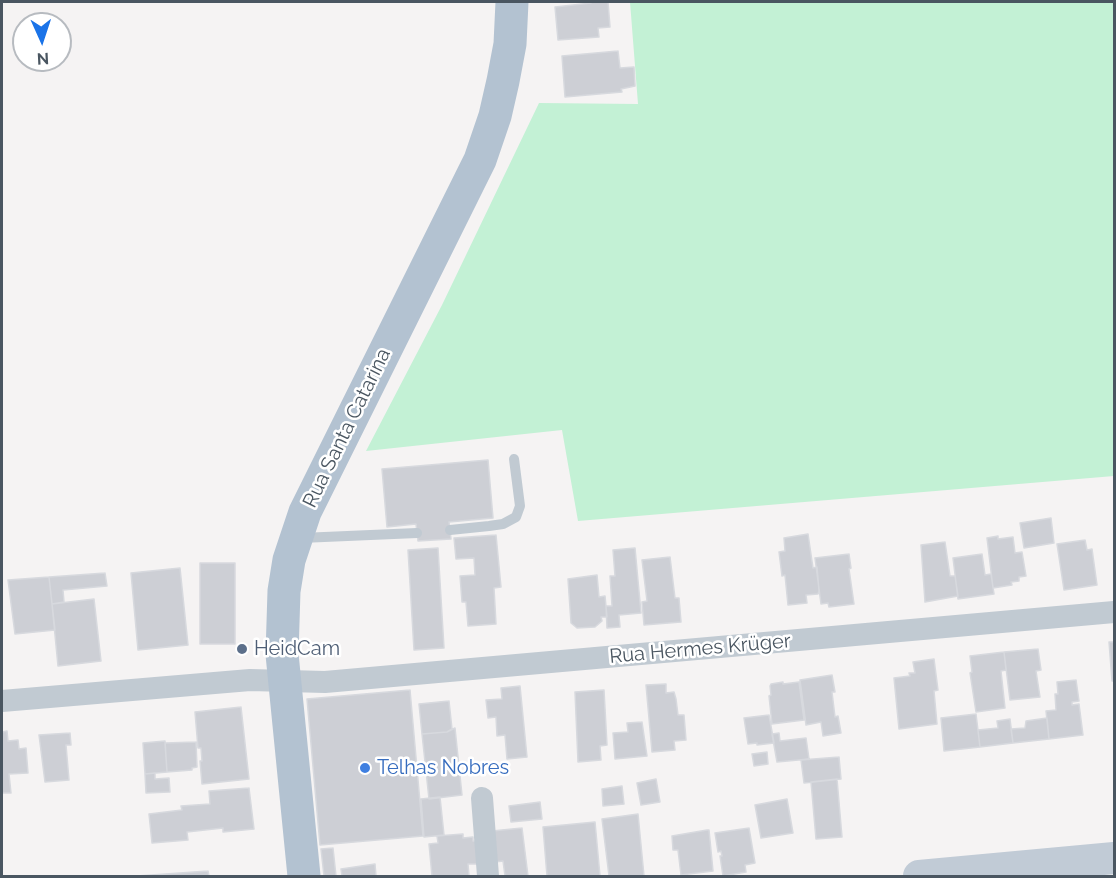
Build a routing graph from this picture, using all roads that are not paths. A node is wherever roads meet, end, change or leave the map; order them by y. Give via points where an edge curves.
1 (512, 2) edge
2 (514, 459) dead end
3 (450, 530) dead end
4 (417, 533) dead end
5 (295, 538) junction
6 (1114, 612) edge
7 (285, 681) junction
8 (2, 701) edge
9 (482, 798) dead end
10 (1114, 858) edge
11 (304, 876) edge
12 (488, 876) edge
13 (919, 876) edge

1 - 5 main road, Rua Santa Catarina via 507,62 480,160
2 - 3 lane via 520,506 516,517 503,524
4 - 5 lane
5 - 7 main road, Rua Santa Catarina via 284,591
6 - 7 street, Rua Hermes Krüger via 325,682
7 - 8 street, Rua Hermes Krüger via 250,680
7 - 11 main road, Rua Santa Catarina
9 - 12 street
10 - 13 main road

